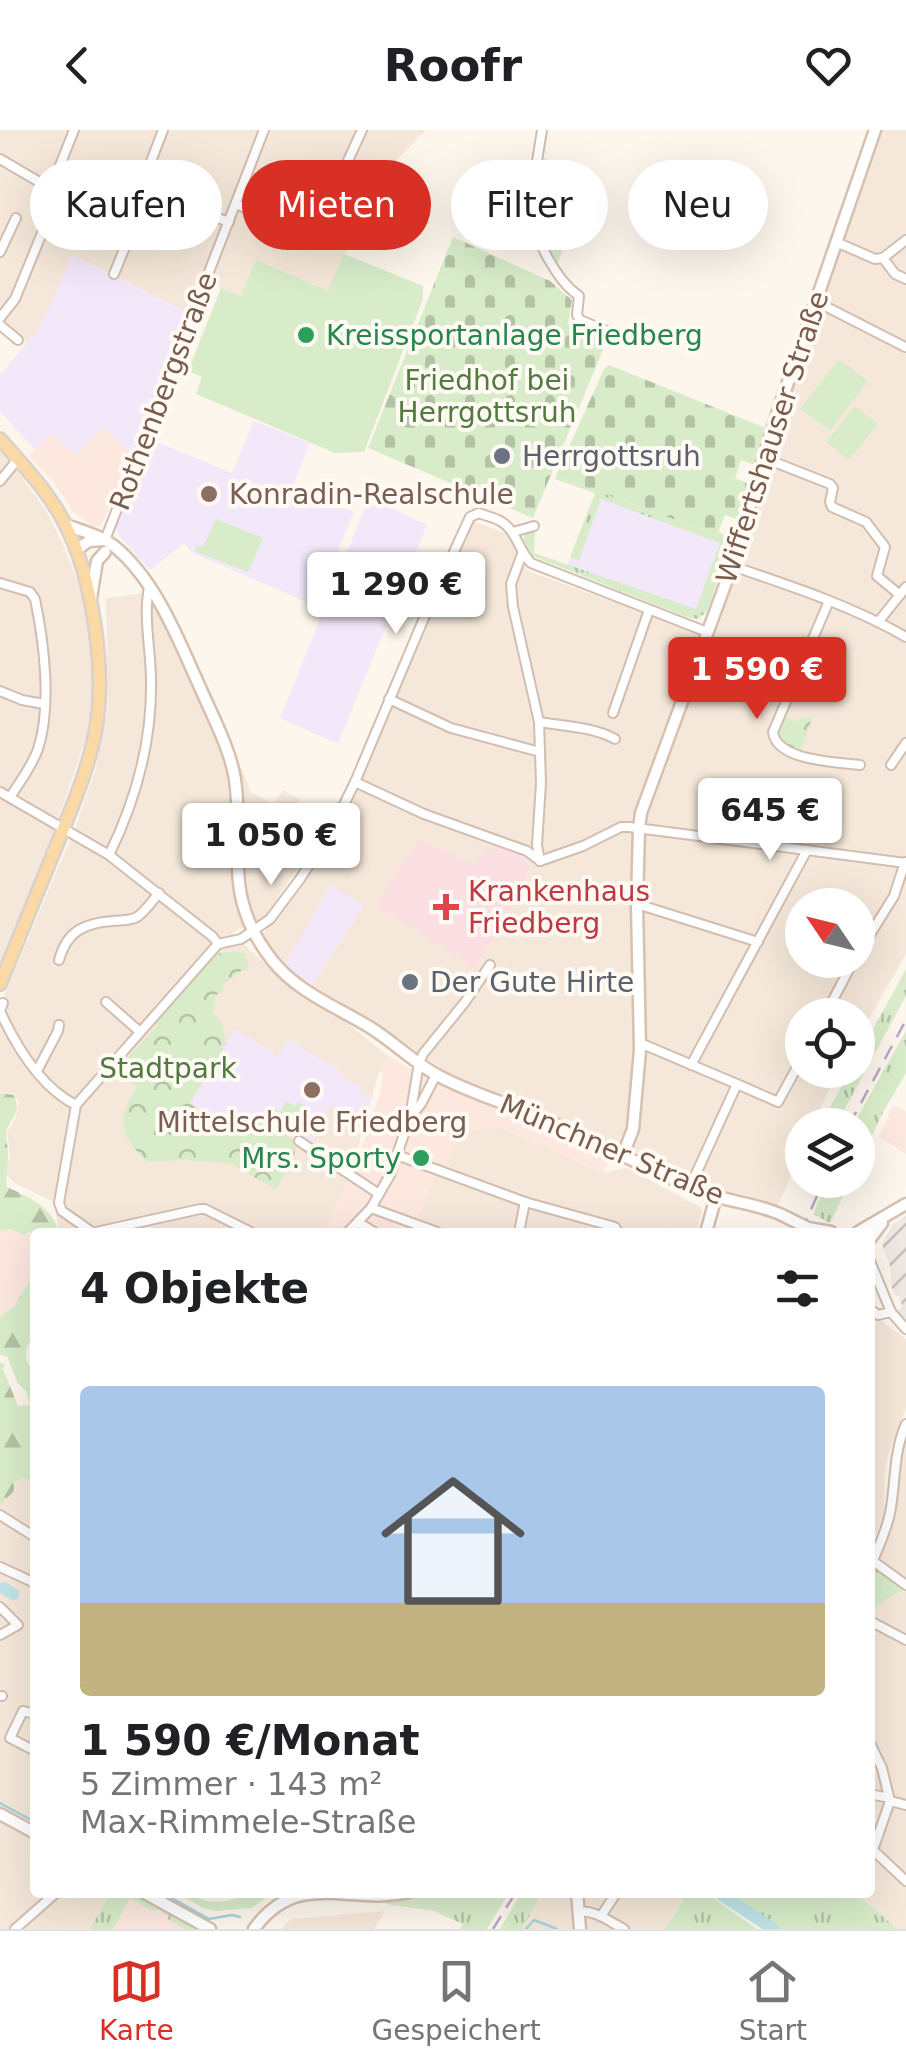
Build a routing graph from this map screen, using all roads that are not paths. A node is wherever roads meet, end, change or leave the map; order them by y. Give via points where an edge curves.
1 (74, 130) edge
2 (163, 130) edge
3 (264, 130) edge
4 (362, 130) edge
5 (542, 130) edge
6 (876, 130) edge
7 (0, 160) edge
8 (62, 160) edge
9 (152, 160) edge
10 (30, 176) edge
11 (236, 204) junction
12 (16, 218) dead end
13 (222, 220) edge
14 (229, 222) junction
15 (906, 240) edge
16 (836, 242) junction
17 (35, 250) edge
18 (124, 250) edge
19 (0, 252) edge
20 (883, 258) junction
21 (114, 274) dead end
22 (906, 279) edge
23 (815, 301) junction
24 (0, 322) edge
25 (614, 334) dead end
26 (18, 340) dead end
27 (905, 347) edge
28 (0, 439) edge
29 (764, 458) junction
30 (18, 460) junction
31 (0, 481) edge
32 (66, 525) junction
33 (534, 526) dead end
34 (513, 532) junction
35 (105, 546) junction
36 (76, 550) junction
37 (522, 554) junction
38 (732, 566) junction
39 (0, 583) edge
40 (149, 587) junction
41 (903, 592) edge
42 (91, 598) junction
43 (829, 601) junction
44 (649, 610) junction
45 (878, 622) junction
46 (707, 632) junction
47 (906, 637) edge
48 (0, 692) edge
49 (390, 699) junction
50 (44, 704) junction
51 (613, 714) dead end
52 (539, 722) junction
53 (615, 739) dead end
54 (906, 743) edge
55 (540, 752) junction
56 (860, 765) dead end
57 (891, 766) dead end
58 (355, 782) junction
59 (0, 792) edge
60 (10, 797) junction
61 (64, 828) junction
62 (638, 828) junction
63 (807, 850) junction
64 (109, 855) junction
65 (540, 861) junction
66 (905, 862) edge
67 (159, 894) junction
68 (637, 904) junction
69 (875, 926) edge
70 (253, 932) junction
71 (758, 942) junction
72 (218, 944) junction
73 (58, 960) dead end
74 (490, 966) dead end
75 (0, 984) edge
76 (106, 1002) dead end
77 (3, 1003) dead end
78 (59, 1025) dead end
79 (139, 1031) junction
80 (640, 1043) junction
81 (419, 1063) junction
82 (691, 1065) junction
83 (38, 1072) junction
84 (436, 1075) junction
85 (737, 1084) junction
86 (786, 1088) edge
87 (76, 1105) junction
88 (410, 1117) junction
89 (299, 1141) dead end
90 (398, 1155) junction
91 (622, 1155) junction
92 (690, 1187) junction
93 (380, 1194) junction
94 (716, 1198) junction
95 (526, 1202) junction
96 (906, 1204) edge
97 (371, 1208) junction
98 (885, 1218) junction
99 (359, 1223) junction
100 (88, 1228) edge
101 (112, 1228) edge
102 (242, 1228) edge
103 (353, 1228) edge
104 (367, 1228) edge
105 (426, 1228) edge
106 (521, 1228) edge
107 (615, 1228) edge
108 (707, 1228) edge
109 (812, 1228) edge
110 (866, 1228) edge
111 (875, 1231) edge
112 (875, 1273) edge
113 (875, 1282) edge
114 (882, 1290) junction
115 (891, 1312) junction
116 (875, 1314) edge
117 (906, 1330) edge
118 (906, 1424) edge
119 (0, 1515) edge
120 (30, 1534) edge
121 (875, 1555) edge
122 (875, 1566) edge
123 (0, 1567) edge
124 (30, 1581) edge
125 (906, 1585) edge
126 (0, 1606) edge
127 (875, 1623) edge
128 (0, 1635) edge
129 (906, 1640) edge
130 (30, 1713) edge
131 (30, 1748) edge
132 (875, 1753) edge
133 (875, 1795) edge
134 (889, 1799) junction
135 (906, 1805) edge
136 (0, 1814) edge
137 (30, 1830) edge
138 (875, 1830) edge
139 (875, 1853) edge
140 (906, 1881) edge
141 (50, 1898) edge
142 (154, 1898) edge
143 (289, 1898) edge
144 (577, 1898) edge
145 (613, 1898) edge
146 (578, 1912) junction
147 (601, 1916) junction
148 (15, 1929) edge
149 (210, 1929) edge
150 (254, 1929) edge
151 (580, 1929) edge
152 (624, 1929) edge

1 - 8 street
2 - 9 street
3 - 11 street, Rothenbergstraße
4 - 11 street via 311,232
5 - 25 street via 535,232 558,276 579,296 580,320
6 - 16 street, Wiffertshauser Straße
7 - 10 street
11 - 14 street, Rothenbergstraße
12 - 19 street
13 - 14 street
14 - 35 street, Rothenbergstraße
15 - 20 street
16 - 20 street
16 - 23 street, Wiffertshauser Straße
17 - 24 street
18 - 21 street
20 - 22 street
23 - 27 street
23 - 29 street, Wiffertshauser Straße
24 - 26 street
28 - 30 main road
29 - 38 street, Wiffertshauser Straße
29 - 41 street via 830,484 832,507 866,522 884,543 877,576
30 - 31 street
30 - 32 main road
32 - 35 street, Münchner Straße
32 - 36 main road
33 - 34 street
34 - 37 street
34 - 49 street via 479,513 464,525
35 - 36 street
35 - 40 street, Münchner Straße via 124,556
35 - 42 street
36 - 42 main road
37 - 44 street via 531,564
37 - 52 street via 512,584 514,607
38 - 43 street
38 - 46 street, Wiffertshauser Straße
39 - 50 street via 35,599
40 - 64 street via 146,755
40 - 70 street, Münchner Straße via 232,766 238,887
41 - 45 street
42 - 61 main road via 96,732
43 - 45 street
43 - 56 street via 772,737 800,755
44 - 46 street
44 - 51 street
45 - 47 street
46 - 62 street, Wiffertshauser Straße
48 - 50 street
49 - 55 street via 451,728
49 - 58 street
50 - 60 street via 40,744
52 - 53 street
52 - 55 street
54 - 57 street
55 - 65 street
58 - 65 street
58 - 70 street via 310,864
59 - 60 street
60 - 61 street
61 - 64 street
61 - 75 main road
62 - 63 street
62 - 65 street via 621,827
62 - 68 street, Wiffertshauser Straße
63 - 66 street
63 - 71 street
64 - 67 street
66 - 69 street
67 - 72 street
67 - 73 street via 133,919 72,934
68 - 71 street
68 - 80 street, Wiffertshauser Straße
70 - 72 street
70 - 81 street, Münchner Straße via 274,964 300,986
71 - 82 street
72 - 79 street
74 - 81 street
76 - 79 street
77 - 83 street via 12,1036
78 - 83 street
79 - 87 street
80 - 82 street
80 - 91 street, Wiffertshauser Straße via 634,1129
81 - 84 street, Münchner Straße
81 - 88 street
82 - 85 street
83 - 87 street
84 - 88 street
84 - 91 street, Münchner Straße
85 - 86 street via 778,1102
85 - 92 street
87 - 100 street via 59,1203
88 - 90 street
89 - 93 street
90 - 93 street
90 - 95 street
91 - 92 street, Münchner Straße
92 - 94 street, Münchner Straße
93 - 97 street
94 - 108 street
94 - 109 street, Münchner Straße, bridge via 759,1205
95 - 106 street
95 - 107 street
96 - 98 street
97 - 99 street
97 - 105 street
98 - 110 street
98 - 111 street
99 - 103 street
99 - 104 street
101 - 102 street via 200,1208
112 - 114 street
113 - 114 street
114 - 115 street
115 - 116 street
115 - 117 street
118 - 121 street
119 - 120 street
122 - 125 street
123 - 124 street
126 - 128 street via 18,1626
127 - 129 street
130 - 131 street via 23,1711 10,1738
132 - 134 street
133 - 134 street
134 - 135 street
134 - 138 street
136 - 137 street
139 - 140 street
141 - 148 street
142 - 149 street
143 - 150 street
144 - 146 street
145 - 147 street
146 - 147 street
146 - 151 street
147 - 152 street

